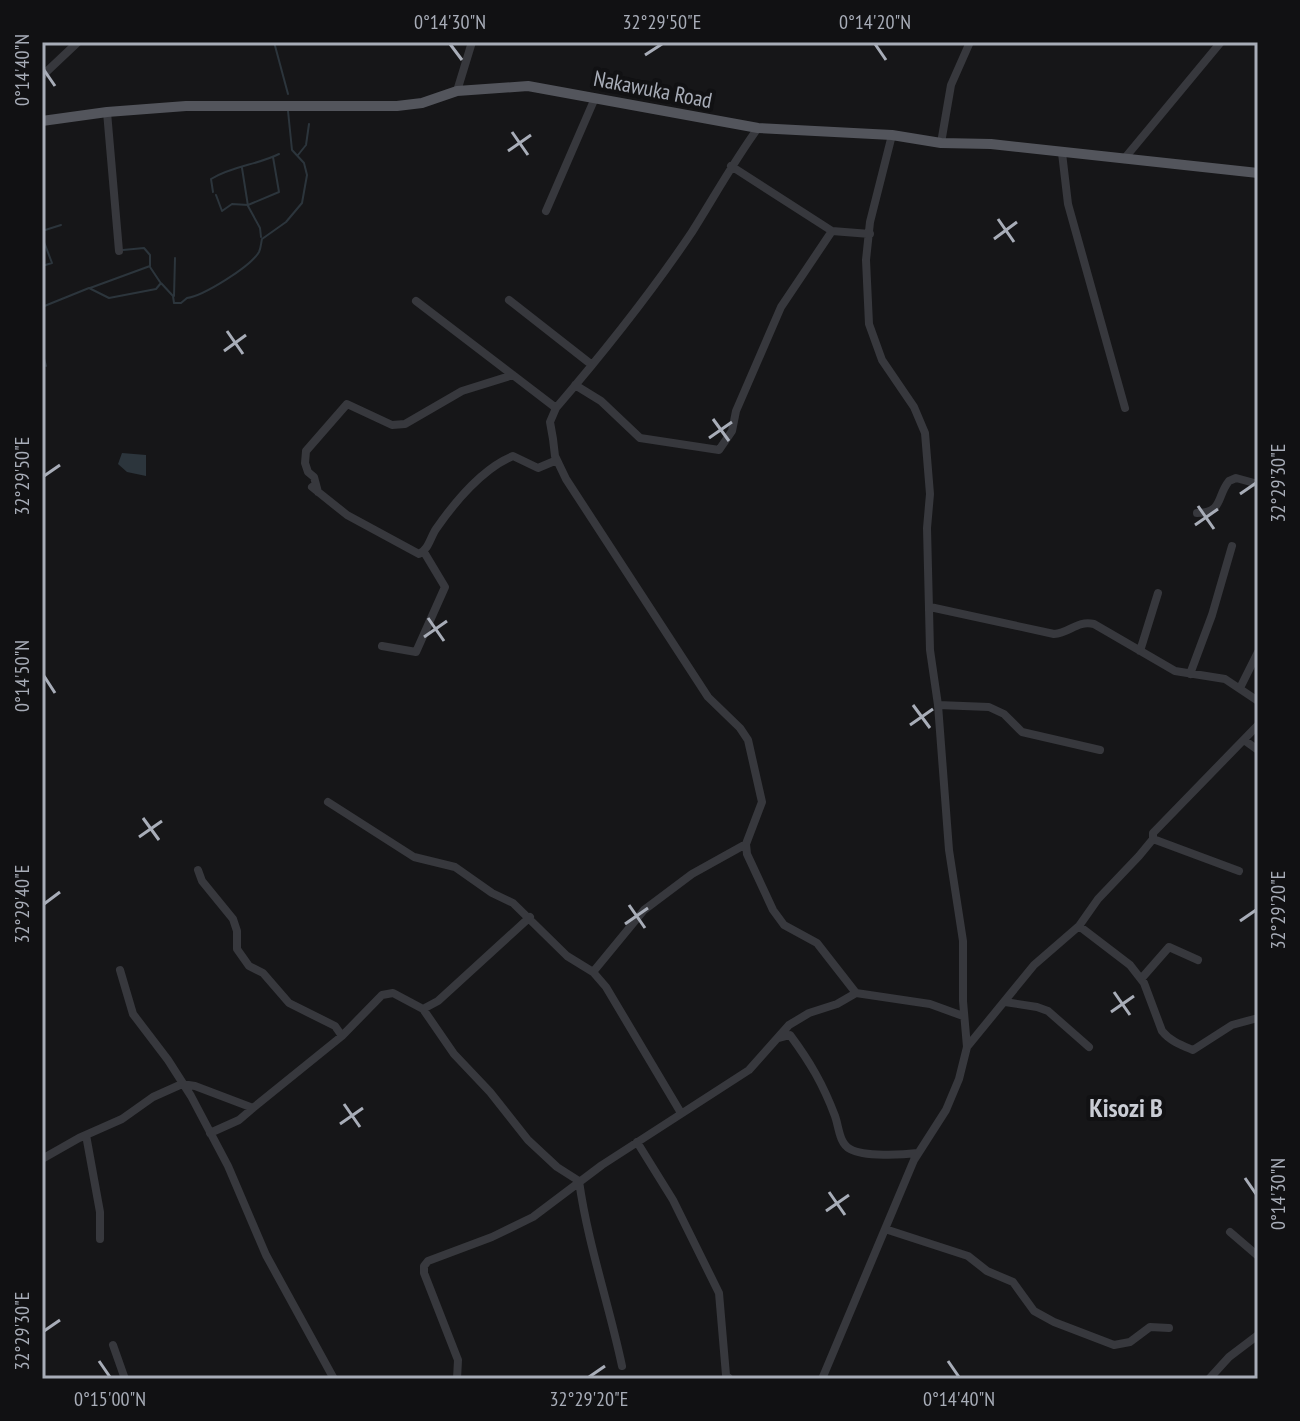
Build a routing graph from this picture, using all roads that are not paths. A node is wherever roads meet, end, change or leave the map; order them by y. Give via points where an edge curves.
1 (78, 42) edge
2 (472, 42) edge
3 (970, 42) edge
4 (1221, 42) edge
5 (42, 76) edge
6 (457, 91) junction
7 (595, 98) junction
8 (107, 112) junction
9 (42, 121) edge
10 (758, 128) junction
11 (892, 135) junction
12 (941, 143) junction
13 (1062, 153) junction
14 (1124, 159) junction
15 (731, 166) junction
16 (1258, 173) edge
17 (546, 211) dead end
18 (832, 231) junction
19 (870, 234) junction
20 (119, 251) dead end
21 (509, 300) dead end
22 (416, 301) dead end
23 (592, 365) junction
24 (513, 375) junction
25 (575, 385) junction
26 (556, 408) junction
27 (1125, 408) dead end
28 (557, 460) junction
29 (1258, 484) edge
30 (1197, 513) dead end
31 (1232, 546) dead end
32 (424, 552) junction
33 (1158, 593) dead end
34 (930, 607) junction
35 (382, 646) dead end
36 (1140, 651) junction
37 (1258, 652) edge
38 (1190, 674) junction
39 (1240, 688) junction
40 (1258, 701) edge
41 (938, 705) junction
42 (1258, 725) edge
43 (1244, 740) junction
44 (1100, 750) dead end
45 (1258, 750) edge
46 (328, 802) dead end
47 (1153, 839) junction
48 (746, 844) junction
49 (198, 870) dead end
50 (1239, 871) dead end
51 (530, 917) junction
52 (1079, 926) junction
53 (1198, 960) dead end
54 (120, 970) dead end
55 (593, 972) junction
56 (1141, 979) junction
57 (856, 993) junction
58 (1005, 1002) junction
59 (423, 1009) junction
60 (963, 1016) junction
61 (1258, 1018) edge
62 (965, 1027) junction
63 (982, 1031) junction
64 (342, 1036) junction
65 (777, 1039) junction
66 (967, 1047) junction
67 (1089, 1047) dead end
68 (182, 1084) junction
69 (253, 1108) junction
70 (681, 1113) junction
71 (210, 1133) junction
72 (86, 1135) junction
73 (637, 1142) junction
74 (918, 1153) junction
75 (42, 1159) edge
76 (579, 1181) junction
77 (885, 1229) junction
78 (1230, 1232) dead end
79 (100, 1239) dead end
80 (1258, 1256) edge
81 (1169, 1328) dead end
82 (1258, 1335) edge
83 (113, 1345) dead end
84 (622, 1366) dead end
85 (125, 1379) edge
86 (334, 1379) edge
87 (457, 1379) edge
88 (730, 1379) edge
89 (822, 1379) edge
90 (1209, 1379) edge

1 - 5 street
2 - 6 street
3 - 12 street via 951,85
4 - 14 street
6 - 7 main road, Nakawuka Road via 516,86
6 - 8 main road, Nakawuka Road via 397,106 186,106
7 - 10 main road, Nakawuka Road
7 - 17 street
8 - 9 main road, Nakawuka Road
8 - 20 street
10 - 11 main road, Nakawuka Road
10 - 15 street
11 - 12 main road, Nakawuka Road
11 - 19 street
12 - 13 main road, Nakawuka Road
13 - 14 main road, Nakawuka Road
13 - 27 street via 1068,204
14 - 16 main road, Nakawuka Road
15 - 18 street
15 - 23 street via 692,232
18 - 19 street
18 - 25 street via 781,307 732,431 719,450 640,438 601,401
19 - 34 street via 869,324 882,360 925,433
21 - 23 street
22 - 24 street
23 - 25 street
24 - 26 street
24 - 32 street via 462,391 405,424 392,425 347,404 306,451 315,490 360,523 413,552
25 - 26 street
26 - 28 street via 550,422
28 - 32 street via 538,468 513,456 495,466 448,513
28 - 48 street via 708,697 745,734 762,802
29 - 30 street via 1229,481 1215,509
31 - 38 street
32 - 35 street via 445,587 416,652
33 - 36 street
34 - 36 street via 1054,634 1086,622
34 - 41 street
36 - 38 street
37 - 39 street
38 - 39 street via 1225,679
39 - 40 street
41 - 44 street via 989,707 1022,732
41 - 60 street via 949,850 963,941
42 - 43 street
43 - 45 street
43 - 47 street via 1153,833
46 - 51 street via 414,857 455,867
47 - 50 street
47 - 52 street
48 - 55 street via 692,874 644,910
48 - 57 street via 780,922 817,943
49 - 64 street via 233,919 237,949 249,966 263,973 289,1003 335,1026
51 - 55 street via 567,956
51 - 59 street
52 - 56 street
52 - 58 street via 1034,965
53 - 56 street via 1169,947
54 - 68 street via 133,1014
55 - 70 street
56 - 61 street via 1167,1038 1193,1050 1232,1025
57 - 60 street via 930,1004
57 - 65 street via 799,1018
58 - 63 street
58 - 67 street via 1048,1011
59 - 64 street via 387,993
59 - 76 street via 528,1140
60 - 62 street
62 - 63 street
62 - 66 street
63 - 66 street
64 - 69 street
65 - 70 street via 749,1070
65 - 74 street via 790,1035 818,1074 841,1140 851,1150 887,1156
66 - 74 street via 946,1110
68 - 69 street
68 - 71 street
68 - 72 street
69 - 71 street
70 - 73 street
71 - 86 street via 266,1255
72 - 75 street
72 - 79 street
73 - 76 street
73 - 88 street via 719,1293
74 - 77 street
76 - 84 street via 588,1238
76 - 87 street via 533,1217 424,1266 458,1360
77 - 81 street via 968,1256 1013,1282 1034,1311 1114,1345 1130,1342 1150,1327
77 - 89 street
78 - 80 street
82 - 90 street
83 - 85 street

